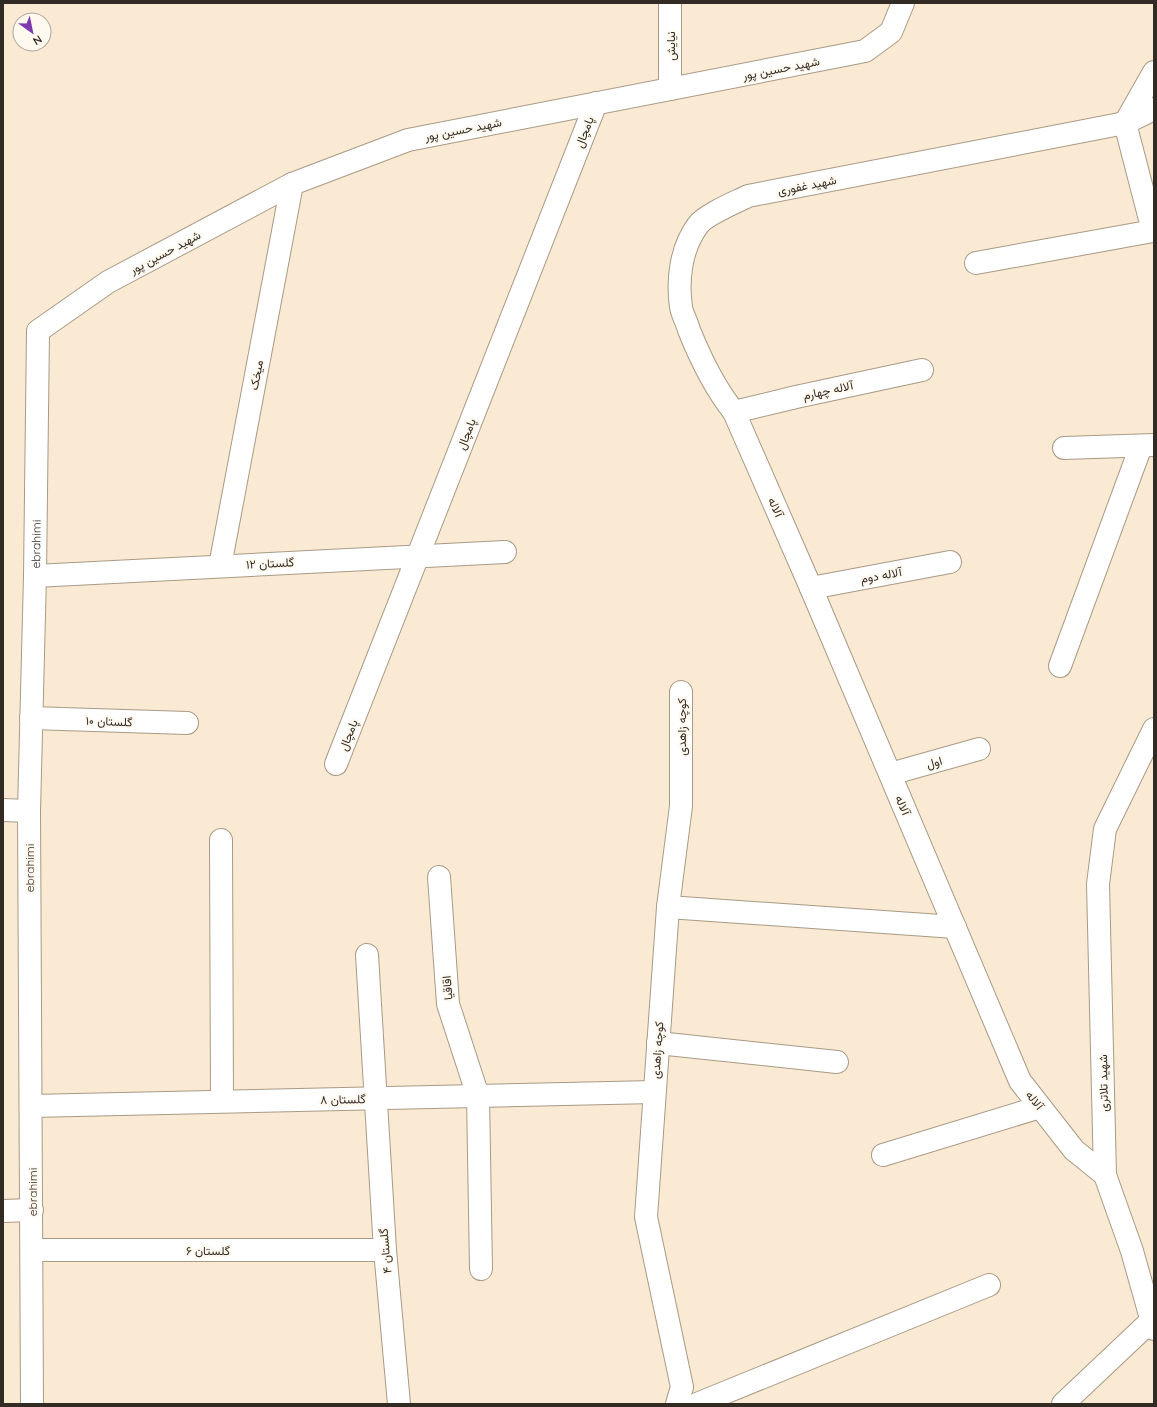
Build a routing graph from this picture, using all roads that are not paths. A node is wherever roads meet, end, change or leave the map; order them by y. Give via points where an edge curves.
1 (670, 3) edge
2 (903, 3) edge
3 (1154, 72) edge
4 (670, 89) junction
5 (596, 103) junction
6 (1154, 109) edge
7 (1124, 123) junction
8 (292, 184) junction
9 (976, 263) dead end
10 (38, 331) joint
11 (922, 370) dead end
12 (734, 412) junction
13 (1148, 445) edge
14 (1064, 448) dead end
15 (505, 552) dead end
16 (418, 556) junction
17 (950, 562) dead end
18 (220, 566) junction
19 (35, 576) junction
20 (812, 588) junction
21 (1060, 666) dead end
22 (681, 692) dead end
23 (31, 718) junction
24 (187, 723) dead end
25 (1154, 729) edge
26 (978, 749) dead end
27 (336, 764) dead end
28 (890, 774) junction
29 (3, 810) edge
30 (29, 811) junction
31 (221, 840) dead end
32 (439, 877) dead end
33 (668, 907) junction
34 (955, 927) junction
35 (367, 955) dead end
36 (658, 1044) junction
37 (836, 1062) dead end
38 (654, 1092) junction
39 (478, 1096) junction
40 (375, 1098) junction
41 (222, 1101) junction
42 (32, 1106) junction
43 (1040, 1107) junction
44 (883, 1155) dead end
45 (1105, 1175) junction
46 (32, 1210) junction
47 (3, 1211) edge
48 (32, 1250) junction
49 (385, 1250) junction
50 (481, 1269) dead end
51 (989, 1285) dead end
52 (1153, 1322) edge
53 (32, 1404) edge
54 (399, 1404) edge
55 (677, 1404) edge
56 (696, 1404) edge
57 (1063, 1404) edge

1 - 4 street, نیایش
2 - 4 street, شهید حسین پور via 890,32 865,51
3 - 7 street
4 - 5 street, شهید حسین پور
5 - 8 street, شهید حسین پور via 408,140
5 - 16 street, پامچال
6 - 7 street, شهید غفوری
7 - 9 street via 1153,231
7 - 12 street, شهید غفوری via 748,196 699,224 681,262 681,307 700,357 720,395
8 - 10 street, شهید حسین پور via 108,282
8 - 18 street, میخک
10 - 19 street, ebrahimi
11 - 12 street, آلاله چهارم
12 - 20 street, آلاله
13 - 14 street
13 - 21 street
15 - 16 street, گلستان ۱۲
16 - 18 street, گلستان ۱۲
16 - 27 street, پامچال
17 - 20 street, آلاله دوم
18 - 19 street, گلستان ۱۲
19 - 23 street, ebrahimi
20 - 28 street, آلاله
22 - 33 street, کوچه زاهدی via 681,806
23 - 24 street, گلستان ۱۰
23 - 30 street, ebrahimi
25 - 45 street, شهید تلاتری via 1104,829 1098,884
26 - 28 street, اول
28 - 34 street, آلاله
29 - 30 street
30 - 42 street, ebrahimi
31 - 41 street
32 - 39 street, اقاقیا via 448,1004
33 - 34 street
33 - 36 street, کوچه زاهدی
34 - 43 street, آلاله via 1020,1081
35 - 40 street, گلستان ۴
36 - 37 street
36 - 38 street, کوچه زاهدی
38 - 39 street, گلستان ۸
38 - 55 street, کوچه زاهدی via 646,1217 682,1387
39 - 40 street, گلستان ۸
39 - 50 street, اقاقیا
40 - 41 street, گلستان ۸
40 - 49 street, گلستان ۴
41 - 42 street, گلستان ۸
42 - 46 street, ebrahimi
43 - 44 street
43 - 45 street, آلاله via 1074,1150
45 - 52 street, شهید تلاتری via 1132,1250
46 - 47 street
46 - 48 street, ebrahimi
48 - 49 street, گلستان ۶
48 - 53 street, ebrahimi
49 - 54 street, گلستان ۴
51 - 56 street
52 - 57 street, شهید تلاتری

